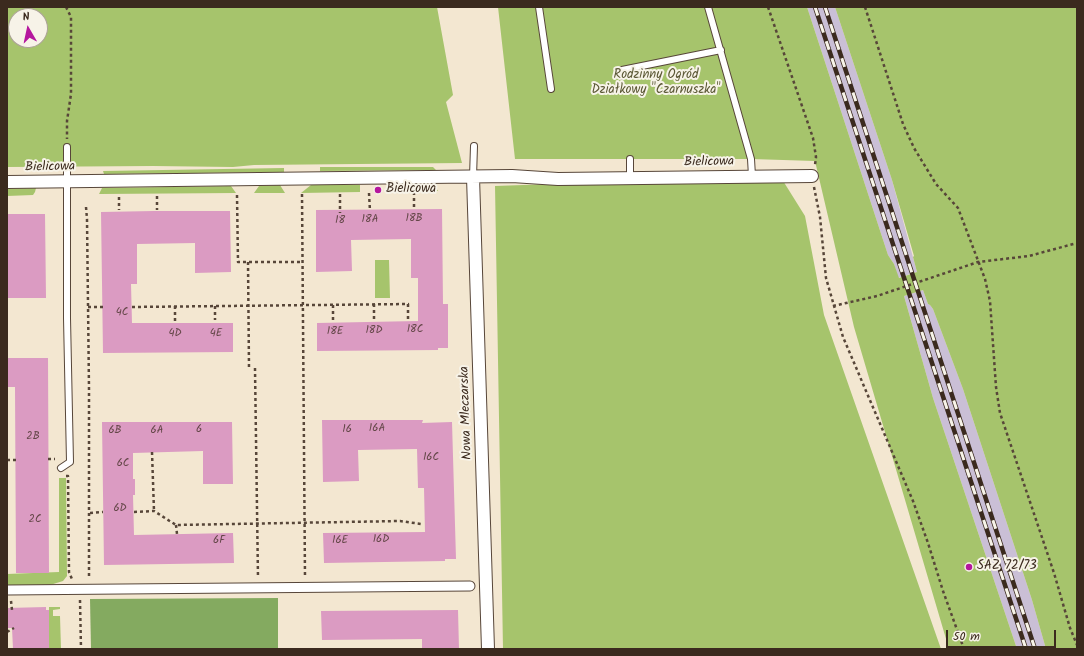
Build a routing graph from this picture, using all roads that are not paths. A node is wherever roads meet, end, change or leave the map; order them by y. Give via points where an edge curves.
1 (539, 7) edge
2 (708, 7) edge
3 (721, 50) junction
4 (622, 76) dead end
5 (551, 88) dead end
6 (67, 146) road end
7 (474, 146) dead end
8 (630, 160) dead end
9 (752, 176) junction
10 (812, 176) road end
11 (473, 177) junction
12 (630, 178) junction
13 (7, 182) edge
14 (68, 182) junction
15 (61, 468) dead end
16 (470, 586) dead end
17 (7, 590) edge
18 (488, 649) edge

1 - 5 lane
2 - 3 lane
3 - 4 lane via 622,70
3 - 9 lane via 751,159
6 - 14 lane
7 - 11 lane
8 - 12 lane
9 - 10 street, Bielicowa
9 - 12 street, Bielicowa
11 - 12 street, Bielicowa
11 - 14 street, Bielicowa
11 - 18 street, Nowa Mleczarska
13 - 14 street, Bielicowa
14 - 15 lane via 67,325 70,462
16 - 17 street

